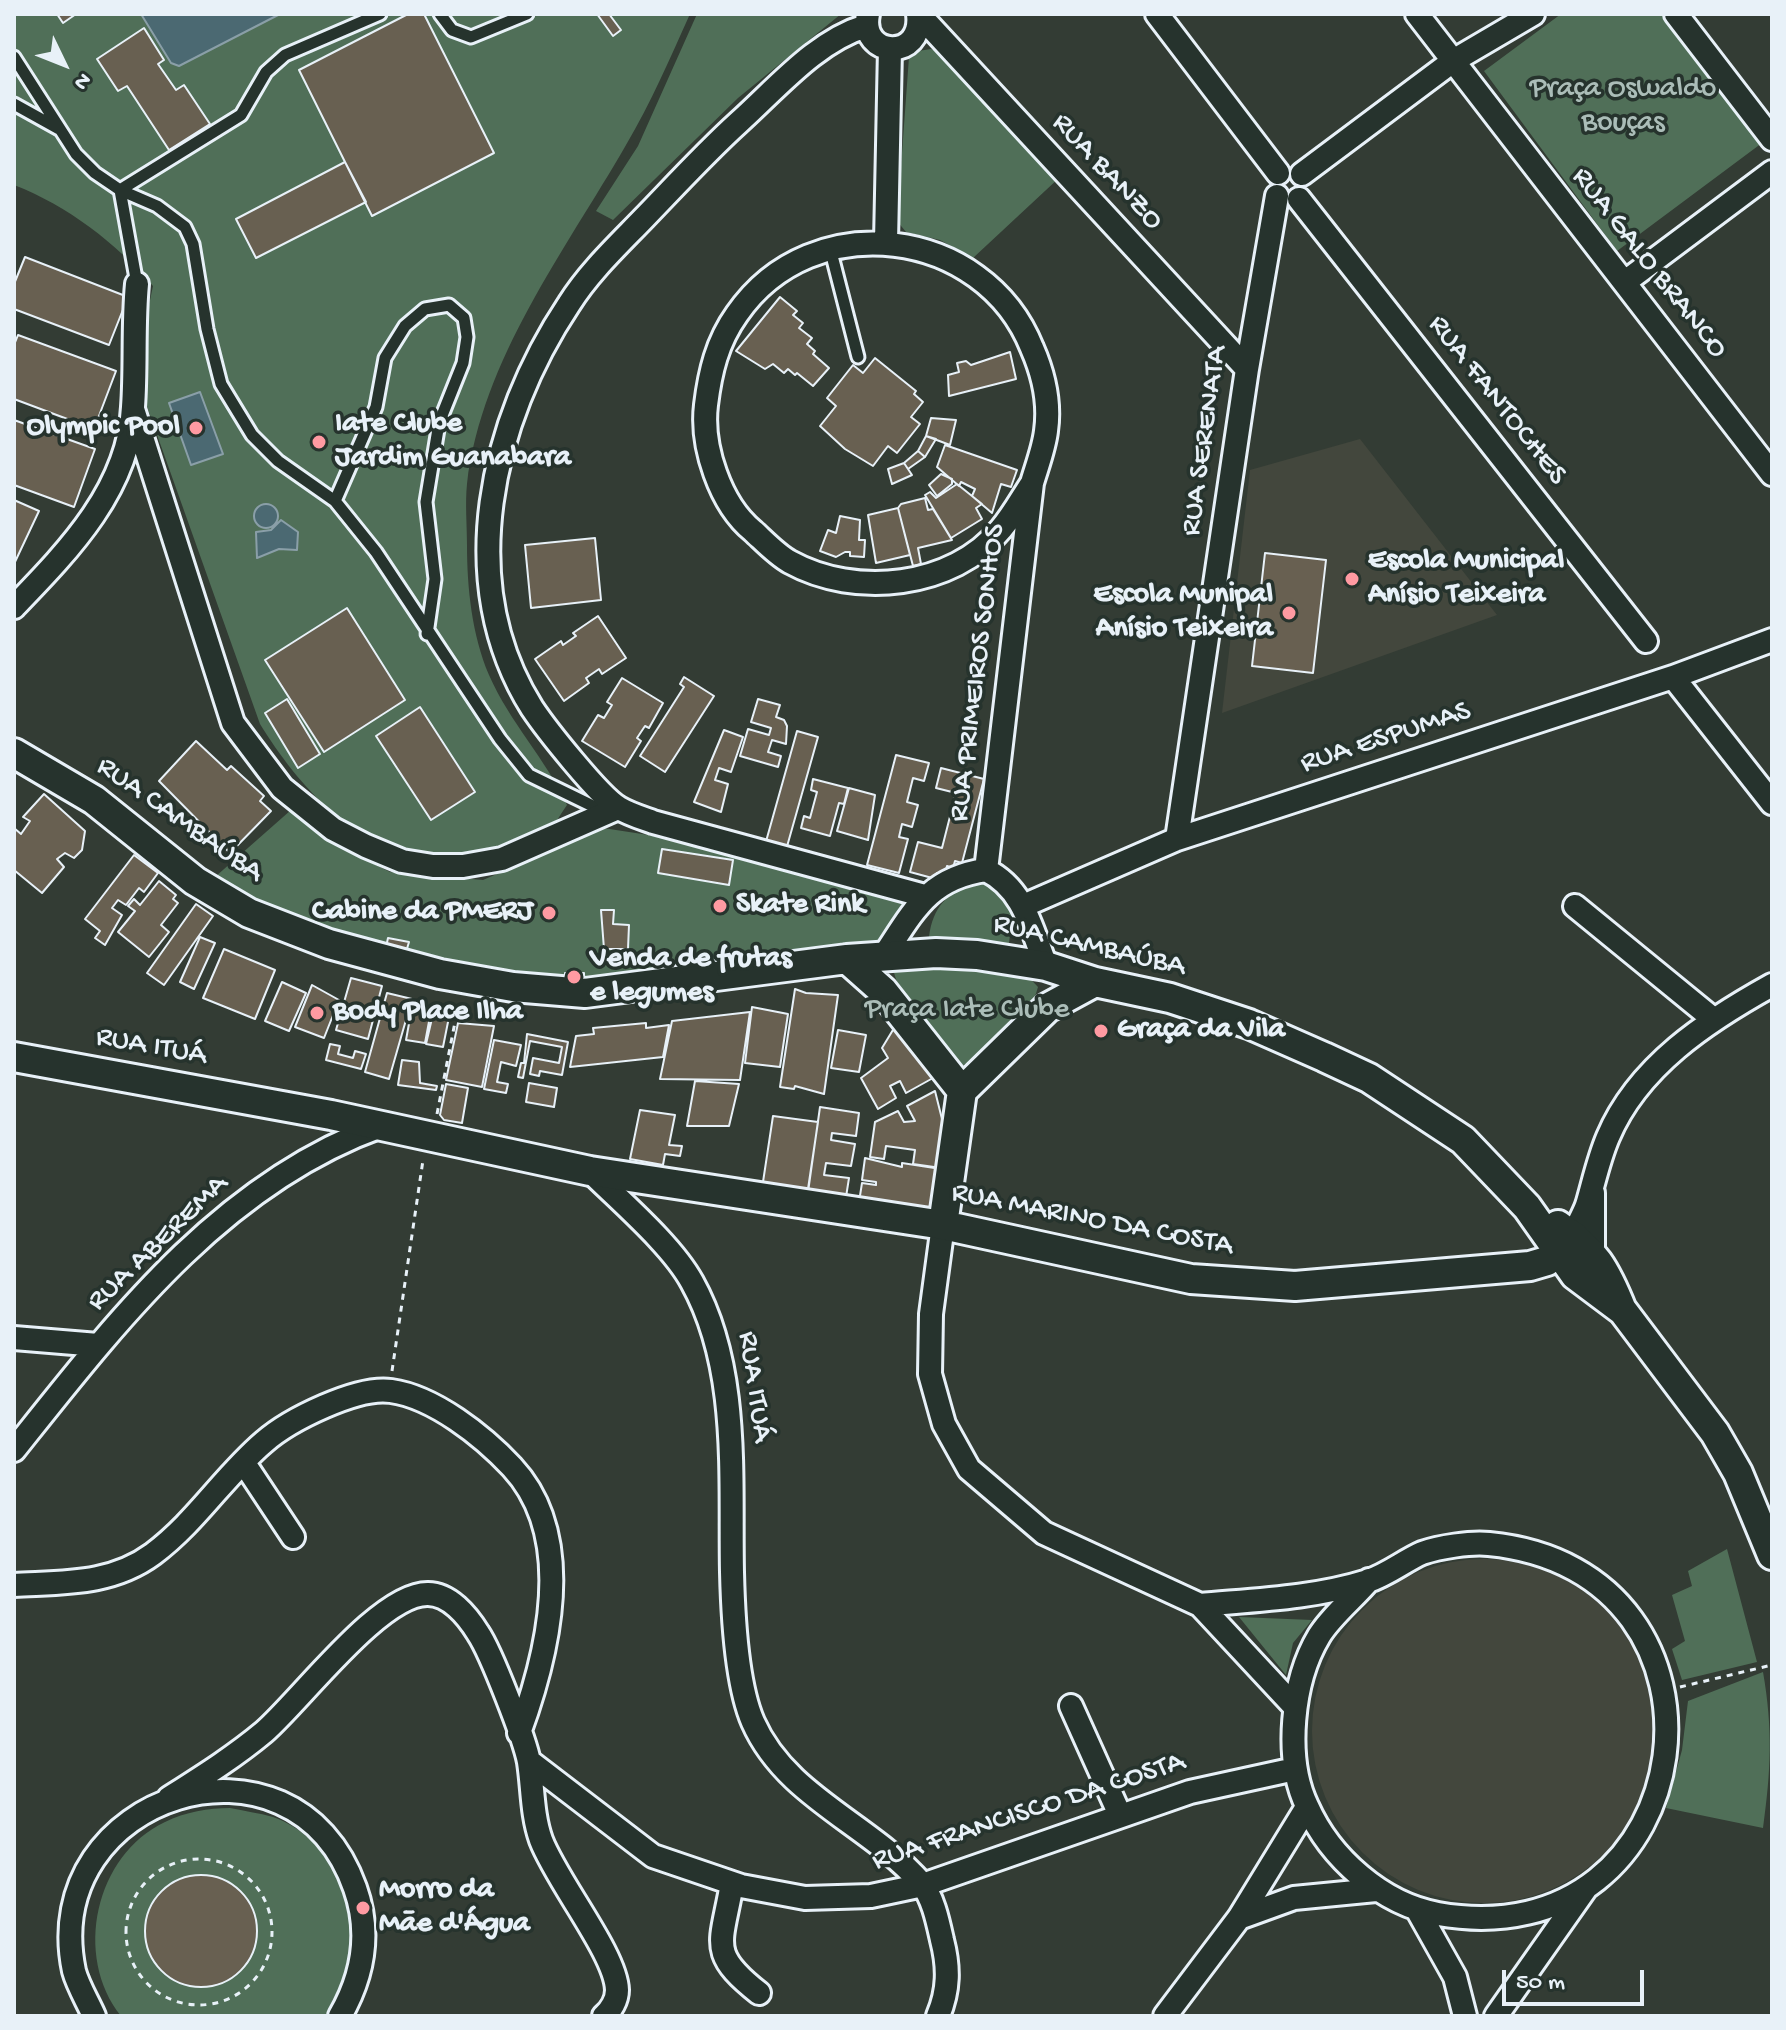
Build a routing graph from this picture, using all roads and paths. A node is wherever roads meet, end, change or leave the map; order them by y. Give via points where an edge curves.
1 (380, 14) edge
2 (440, 14) edge
3 (527, 14) edge
4 (1157, 14) edge
5 (1417, 14) edge
6 (1533, 14) edge
7 (1676, 14) edge
8 (918, 18) edge
9 (867, 20) edge
10 (890, 48) junction
11 (14, 57) edge
12 (1453, 61) junction
13 (14, 104) edge
14 (59, 129) junction
15 (1772, 139) edge
16 (1772, 172) edge
17 (1278, 173) junction
18 (1302, 174) junction
19 (120, 190) junction
20 (1288, 197) junction
21 (886, 242) junction
22 (829, 248) junction
23 (1625, 282) junction
24 (137, 284) joint
25 (858, 357) dead end
26 (1247, 369) junction
27 (133, 409) junction
28 (1772, 474) edge
29 (1032, 483) junction
30 (335, 501) junction
31 (14, 607) edge
32 (427, 634) junction
33 (1772, 640) edge
34 (1646, 641) dead end
35 (1673, 677) junction
36 (14, 753) edge
37 (1772, 803) edge
38 (614, 811) junction
39 (1177, 839) junction
40 (986, 870) junction
41 (925, 896) junction
42 (1023, 906) junction
43 (1575, 906) dead end
44 (883, 957) junction
45 (847, 959) junction
46 (1046, 966) junction
47 (1095, 982) junction
48 (1772, 985) edge
49 (883, 991) junction
50 (1047, 1008) junction
51 (456, 1017) dead end
52 (1712, 1018) junction
53 (14, 1057) edge
54 (962, 1091) junction
55 (381, 1126) junction
56 (429, 1136) junction
57 (590, 1171) junction
58 (943, 1225) junction
59 (1574, 1246) junction
60 (1623, 1311) junction
61 (14, 1338) edge
62 (98, 1345) junction
63 (389, 1390) junction
64 (14, 1450) edge
65 (244, 1463) junction
66 (293, 1537) dead end
67 (1772, 1555) edge
68 (1369, 1580) junction
69 (14, 1585) edge
70 (1200, 1605) junction
71 (1772, 1665) edge
72 (1665, 1691) junction
73 (1071, 1706) dead end
74 (1294, 1706) junction
75 (519, 1733) junction
76 (529, 1761) junction
77 (1295, 1769) junction
78 (169, 1798) junction
79 (1307, 1807) junction
80 (1120, 1815) junction
81 (732, 1883) junction
82 (923, 1885) junction
83 (1587, 1887) junction
84 (1376, 1890) junction
85 (134, 1898) joint
86 (1418, 1911) junction
87 (1239, 1918) junction
88 (759, 1993) dead end
89 (94, 2016) edge
90 (340, 2016) edge
91 (604, 2016) edge
92 (938, 2016) edge
93 (1165, 2016) edge
94 (1465, 2016) edge
95 (1496, 2016) edge

1 - 19 lane via 285,55 266,72 241,115
2 - 3 lane via 452,30 471,37
4 - 17 street
5 - 12 street, RUA GALO BRANCO
6 - 12 street
7 - 15 street
8 - 10 street via 918,32 907,45
8 - 26 street, RUA BANZO
9 - 10 street via 874,42
9 - 38 street via 836,36 719,140 599,265 535,359 504,440 488,545 490,594 502,644 520,688 545,727
10 - 21 street
11 - 14 lane
12 - 18 street
12 - 23 street, RUA GALO BRANCO
13 - 14 lane
14 - 19 lane via 95,173
16 - 23 street
17 - 18 street via 1292,169
17 - 20 street via 1273,184
18 - 20 street via 1306,185
19 - 24 lane
19 - 30 lane via 157,206 185,227 221,384 235,411 278,461
20 - 26 street, RUA SERENATA
20 - 34 street, RUA FANTOCHES
21 - 22 street, RUA PRIMEIROS SONHOS
21 - 29 street, RUA PRIMEIROS SONHOS via 940,253 987,282 1023,324 1043,375 1045,402 1046,430
22 - 25 lane
22 - 29 street, RUA PRIMEIROS SONHOS via 778,273 737,313 711,364 704,421 716,477 746,526 789,562 843,582 900,583 954,565 1000,531
23 - 28 street, RUA GALO BRANCO
24 - 27 street
26 - 39 street, RUA SERENATA
27 - 31 street via 125,456 106,499
27 - 38 street via 233,723 282,788 333,829 402,861 433,866 502,859
29 - 40 street, RUA PRIMEIROS SONHOS
30 - 32 lane via 376,552
30 - 32 lane via 376,407 385,358 405,326 425,309 449,305 464,318 467,337 463,363 439,423 426,502 435,579
32 - 38 lane via 529,775
33 - 35 street, RUA ESPUMAS
35 - 37 street
35 - 39 street, RUA ESPUMAS
36 - 45 street, RUA CAMBAÚBA via 94,800 195,881 249,913 329,944 425,970 513,987 585,993
38 - 41 street
39 - 42 street, RUA ESPUMAS
40 - 41 street via 947,879
40 - 42 street via 1004,879
41 - 44 street
42 - 46 street
43 - 52 street
44 - 45 street, RUA CAMBAÚBA
44 - 46 street, RUA CAMBAÚBA via 977,955
44 - 49 street
45 - 49 street
46 - 47 street, RUA CAMBAÚBA
46 - 50 street
47 - 50 street
47 - 59 street, RUA CAMBAÚBA via 1170,998 1249,1024 1369,1078 1463,1140 1545,1229
48 - 52 street
49 - 54 street
50 - 54 street
51 - 56 path
52 - 59 street via 1639,1084 1608,1136
53 - 55 street, RUA ITUÁ
54 - 58 street
55 - 56 street, RUA ITUÁ
55 - 62 street, RUA ABEREMA via 290,1168 227,1212
56 - 57 street, RUA ITUÁ
56 - 63 path
57 - 58 street, RUA MARINO DA COSTA
57 - 82 street, RUA ITUÁ via 692,1280 719,1344 729,1442 732,1593 752,1719 772,1757
58 - 59 street, RUA MARINO DA COSTA via 1191,1279 1264,1286 1530,1266
58 - 70 street via 931,1314 930,1374 944,1424 969,1469 1044,1533
59 - 60 street, RUA CAMBAÚBA via 1608,1274
59 - 60 street, RUA CAMBAÚBA via 1592,1264 1575,1275
60 - 67 street, RUA CAMBAÚBA via 1715,1433
61 - 62 street
62 - 64 street, RUA ABEREMA
63 - 65 street via 321,1404 265,1441
63 - 75 street via 471,1429 514,1469 542,1515 550,1556 548,1622 536,1688
65 - 66 street
65 - 69 street via 152,1555 109,1576 73,1585
68 - 70 street via 1288,1597
68 - 72 street via 1425,1552 1486,1544 1547,1555 1601,1586 1642,1633
68 - 74 street via 1319,1635
70 - 74 street
71 - 72 path
72 - 83 street via 1669,1746 1656,1801 1628,1849
73 - 80 street
74 - 77 street
75 - 76 street
75 - 78 street via 479,1633 450,1600 428,1594 401,1599 268,1729
76 - 81 street, RUA FRANCISCO DA COSTA via 653,1856
76 - 91 street via 540,1838 612,1964 618,1993
77 - 79 street
77 - 80 street, RUA FRANCISCO DA COSTA via 1190,1792
78 - 89 street via 122,1825 88,1867 72,1918 74,1972
78 - 90 street via 210,1790 252,1793 291,1808 324,1834 348,1868 362,1907 364,1949 355,1990
79 - 84 street via 1337,1852
79 - 87 street
80 - 82 street, RUA FRANCISCO DA COSTA
81 - 82 street, RUA FRANCISCO DA COSTA via 805,1898 871,1896
81 - 88 street via 722,1947 725,1963
82 - 92 street, RUA ITUÁ via 938,1920 948,1966
83 - 86 street via 1534,1913 1476,1921
83 - 95 street
84 - 86 street
84 - 87 street via 1294,1898
85 - 85 path via 126,1924 128,1951 149,1986 172,2000 197,2005 223,2001 245,1989 261,1971 272,1925 266,1902 250,1878 229,1864 205,1858 180,1861 157,1871
86 - 94 street via 1455,1977
87 - 93 street

